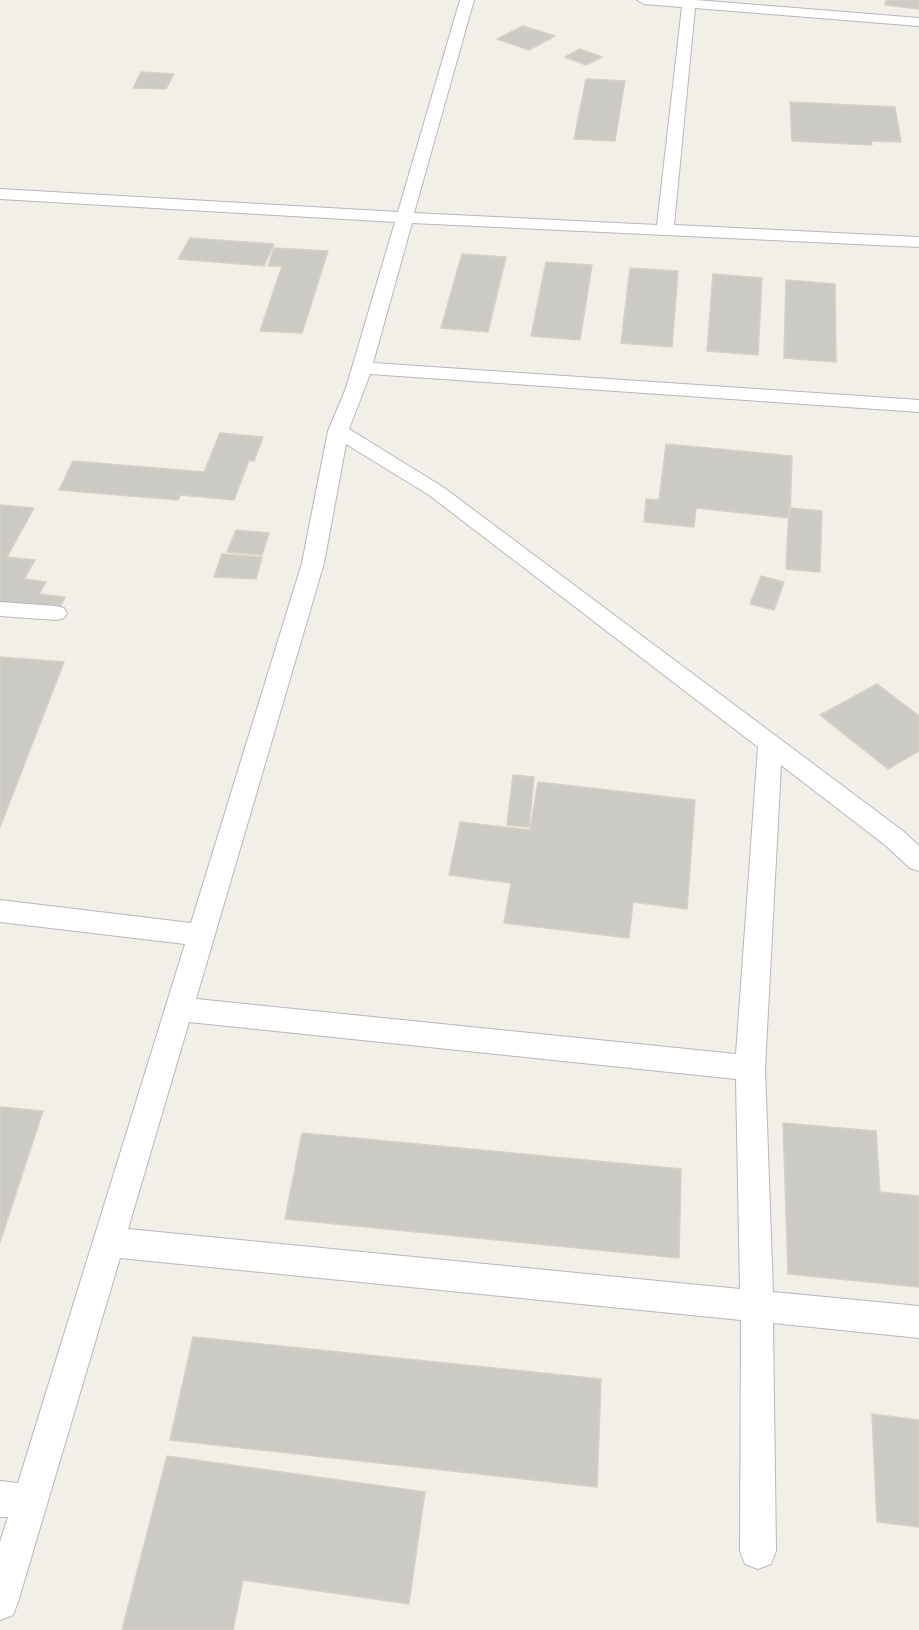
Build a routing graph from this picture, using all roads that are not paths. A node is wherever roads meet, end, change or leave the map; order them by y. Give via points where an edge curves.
1 (467, 0) edge
2 (644, 0) edge
3 (689, 3) junction
4 (919, 22) edge
5 (0, 194) edge
6 (405, 218) junction
7 (665, 229) junction
8 (919, 245) edge
9 (362, 368) junction
10 (919, 406) edge
11 (338, 431) junction
12 (0, 609) edge
13 (56, 613) dead end
14 (770, 746) junction
15 (919, 861) edge
16 (0, 911) edge
17 (201, 935) junction
18 (179, 1009) junction
19 (750, 1068) junction
20 (109, 1242) junction
21 (757, 1305) junction
22 (919, 1322) edge
23 (15, 1501) edge
24 (758, 1551) dead end
25 (0, 1602) edge

1 - 6 lane
2 - 3 lane
3 - 4 lane
3 - 7 lane
5 - 6 lane
6 - 7 lane
6 - 9 lane
7 - 8 lane
9 - 10 lane
9 - 11 lane
11 - 14 lane via 436,490
11 - 17 lane via 313,563
12 - 13 lane
14 - 15 lane
14 - 19 lane
16 - 17 lane
17 - 18 lane
18 - 19 lane
18 - 20 lane
19 - 21 lane
20 - 21 lane
20 - 23 lane
21 - 22 lane
21 - 24 lane
23 - 25 lane

